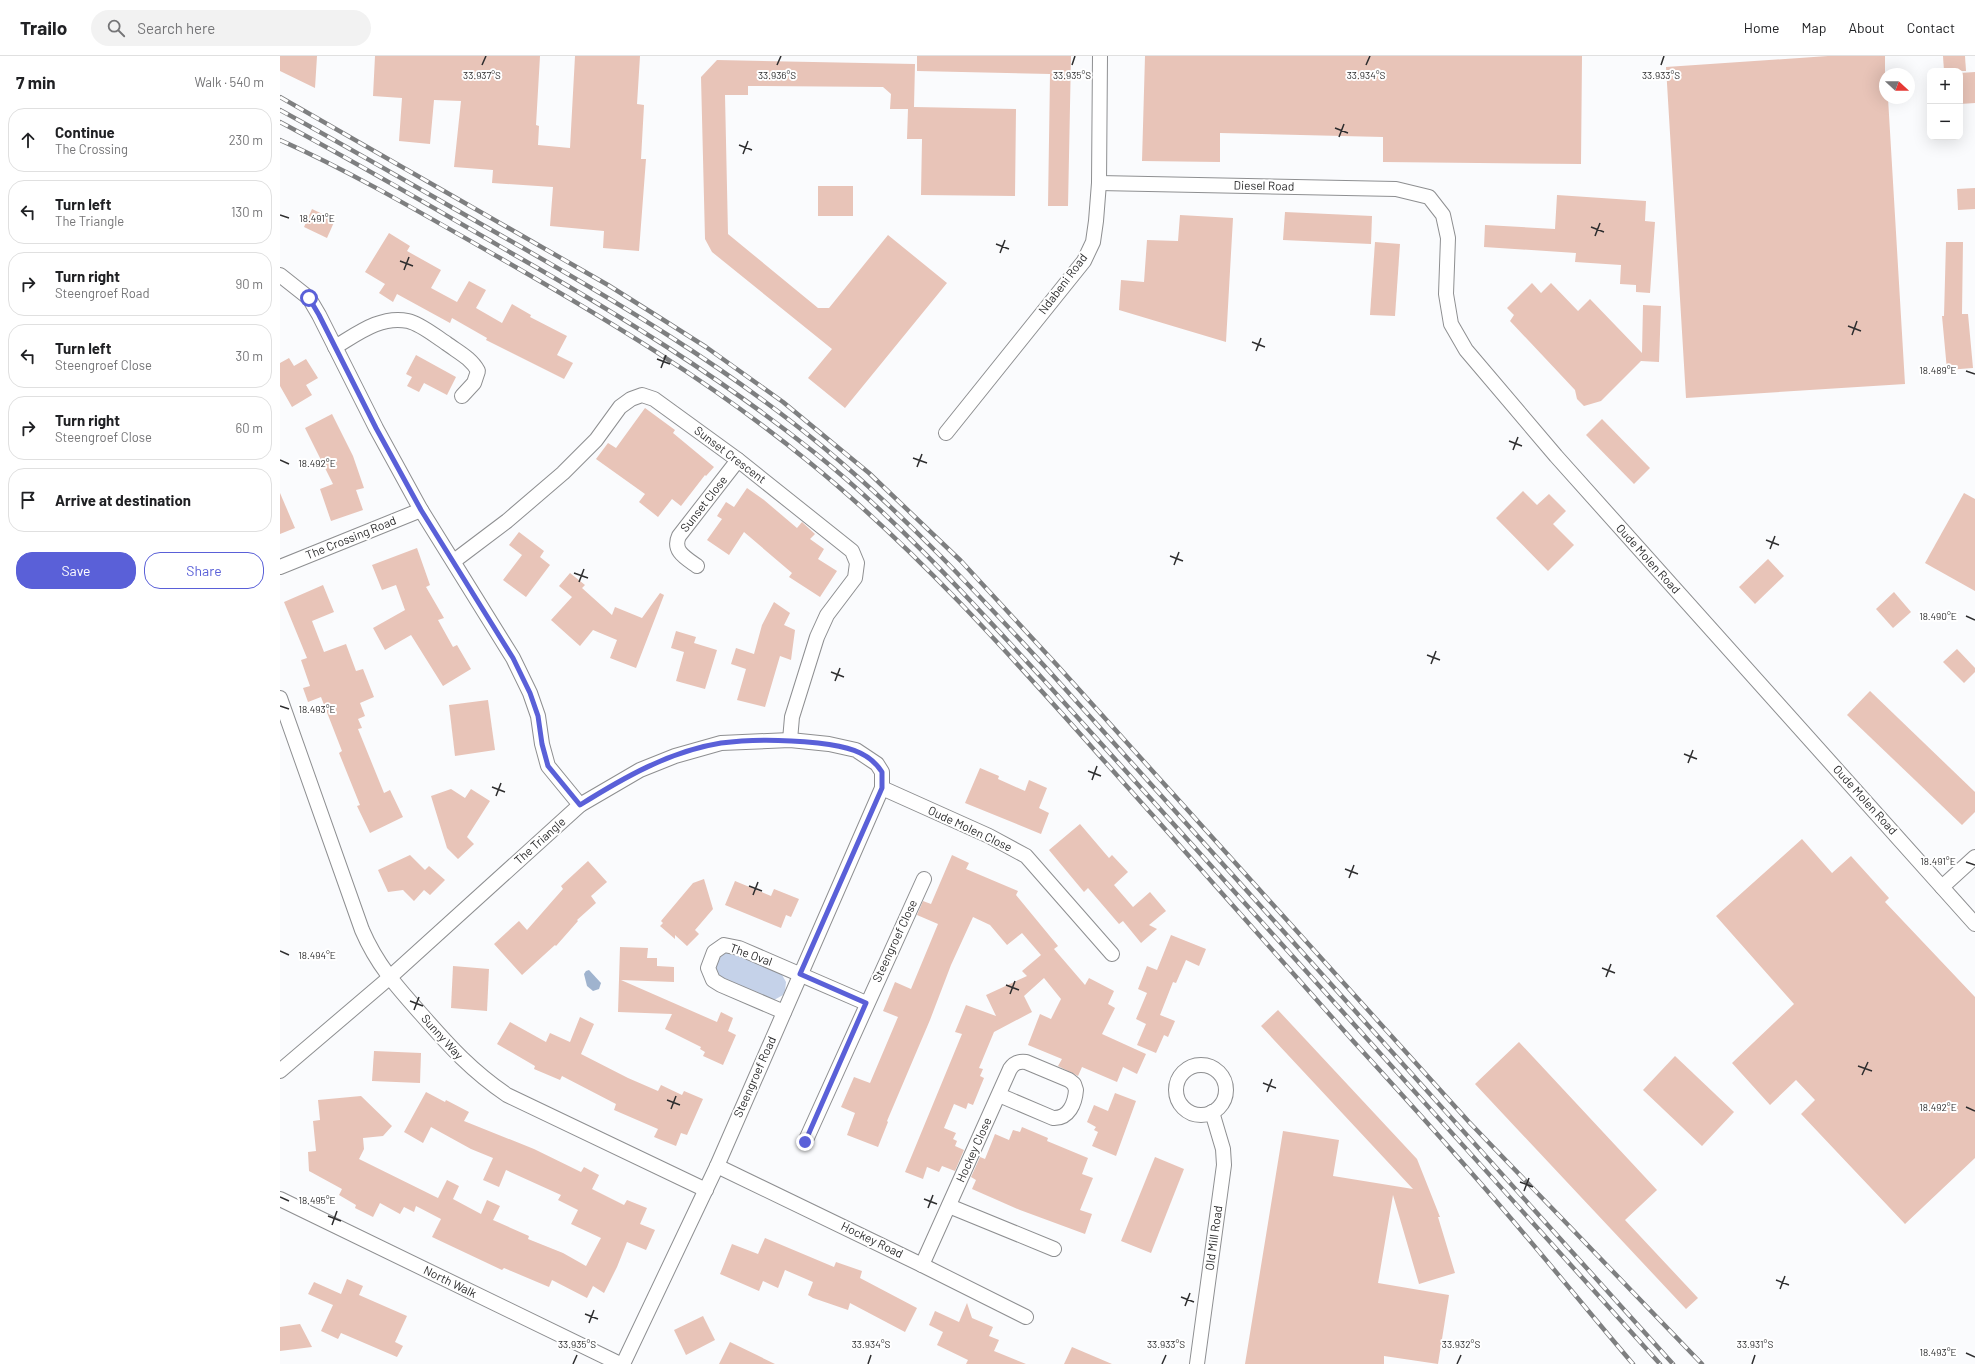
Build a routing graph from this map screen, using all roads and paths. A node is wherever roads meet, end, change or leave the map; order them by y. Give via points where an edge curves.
1 (1100, 56) edge
2 (1099, 183) junction
3 (1429, 197) joint
4 (280, 276) edge
5 (335, 347) junction
6 (462, 396) dead end
7 (946, 433) dead end
8 (738, 460) junction
9 (421, 510) junction
10 (454, 562) junction
11 (280, 566) edge
12 (697, 566) dead end
13 (280, 698) edge
14 (790, 740) junction
15 (882, 788) junction
16 (580, 805) junction
17 (1975, 858) edge
18 (924, 879) dead end
19 (1942, 887) junction
20 (1975, 924) edge
21 (1112, 954) dead end
22 (800, 974) junction
23 (389, 978) junction
24 (866, 1003) junction
25 (784, 1012) junction
26 (280, 1071) edge
27 (999, 1095) junction
28 (1212, 1112) dead end
29 (805, 1142) dead end
30 (717, 1166) junction
31 (706, 1190) junction
32 (280, 1199) edge
33 (949, 1206) junction
34 (1054, 1249) dead end
35 (922, 1265) junction
36 (1026, 1317) dead end
37 (620, 1364) edge
38 (623, 1364) edge
39 (1197, 1364) edge

1 - 2 street, Ndabeni Road
2 - 3 street, Diesel Road via 1396,189
2 - 7 street, Ndabeni Road via 1093,242 1084,261
3 - 19 street, Oude Molen Road via 1443,215 1447,230 1446,294 1452,324 1466,350 1556,456
4 - 5 street via 309,298
5 - 6 street via 361,331 387,320 409,321 473,362 478,371 474,383
5 - 9 street
8 - 10 street, Sunset Crescent via 654,399 642,395 631,399 620,408 596,440 563,472 507,521
8 - 12 street, Sunset Close via 676,542 681,553
8 - 14 street, Sunset Crescent via 852,551 857,562 855,578 827,616 817,637 792,717
9 - 10 street
9 - 11 street, The Crossing Road
10 - 16 street via 513,658 530,693 538,716 548,766
13 - 23 street, Sunny Way via 362,930 372,953
14 - 15 street, The Triangle via 856,750 877,764 882,772
14 - 16 street, The Triangle via 721,743 675,756 640,770
15 - 21 street, Oude Molen Close via 989,836 1026,856
15 - 22 street, Steengroef Road
16 - 23 street, The Triangle
17 - 19 street
18 - 24 street, Steengroef Close
19 - 20 street, Oude Molen Road
22 - 24 street
22 - 25 street, Steengroef Road
22 - 25 street, The Oval via 730,945 718,948 710,961 708,968 713,980
23 - 26 street, The Triangle
23 - 31 street, Sunny Way via 457,1055 480,1076 507,1095
24 - 29 street, Steengroef Close
25 - 30 street, Steengroef Road
27 - 27 street, Hockey Close via 1010,1069 1019,1061 1069,1080 1076,1090 1069,1111 1059,1118 1053,1118
27 - 33 street, Hockey Close
28 - 39 street, Old Mill Road via 1223,1149 1224,1165
30 - 31 street, Steengroef Road
30 - 35 street, Hockey Road
31 - 38 street, Steengroef Road
32 - 37 street, North Walk
33 - 34 street
33 - 35 street, Hockey Close
35 - 36 street, Hockey Road

